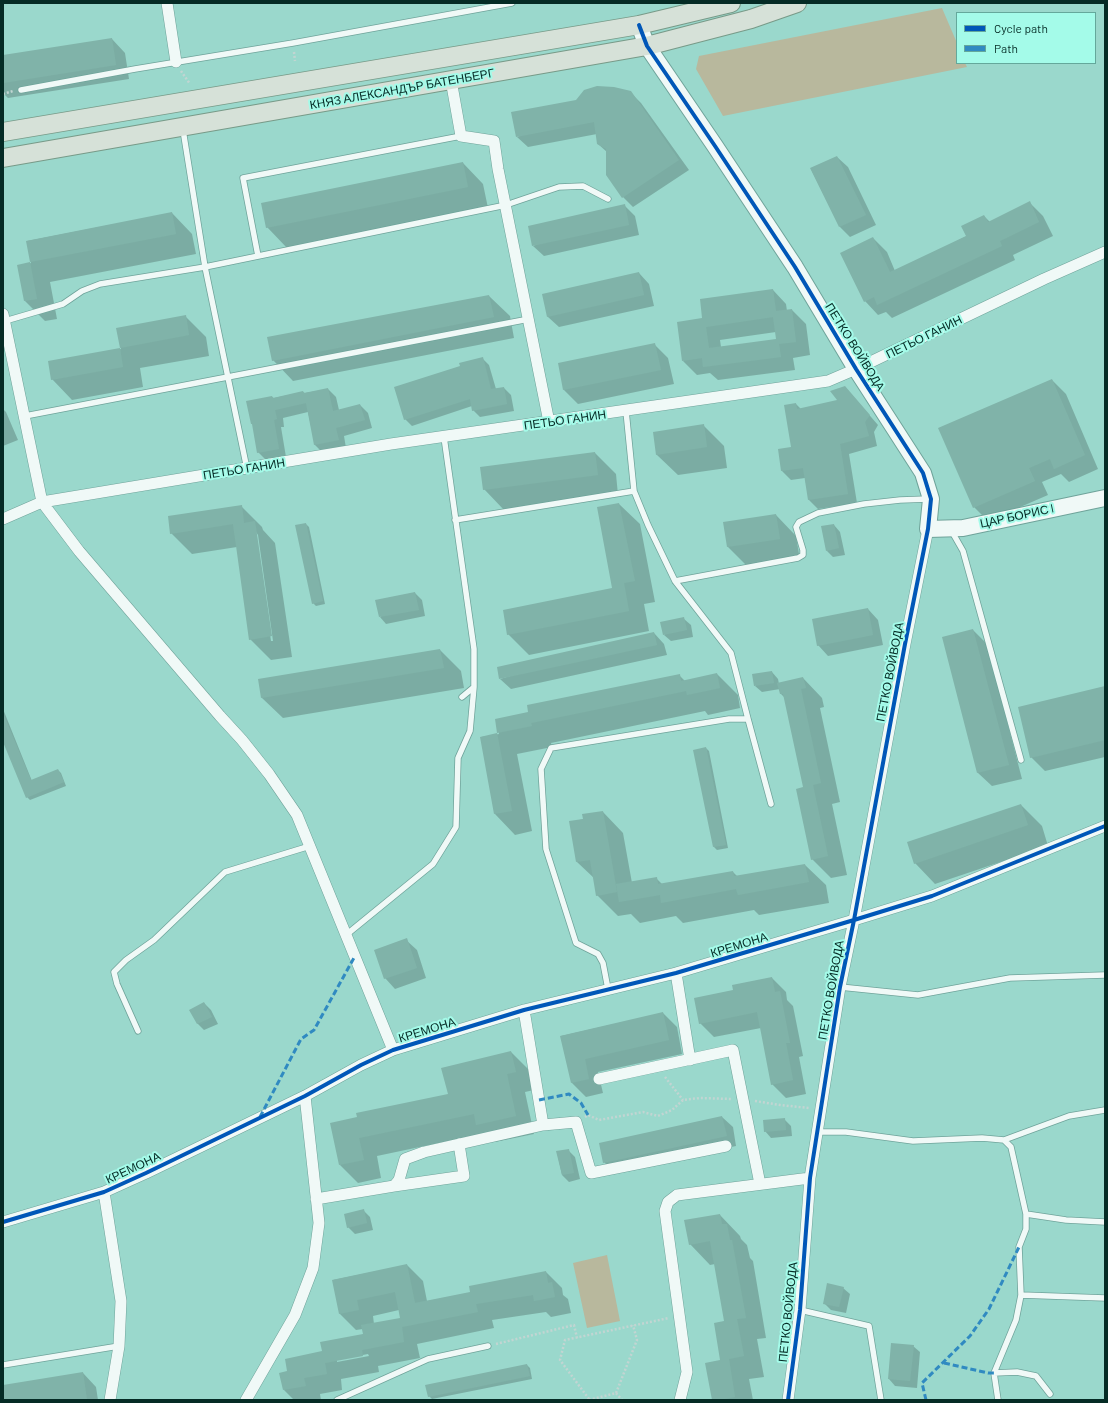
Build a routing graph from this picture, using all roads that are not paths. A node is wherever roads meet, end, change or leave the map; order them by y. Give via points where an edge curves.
1 (167, 3) edge
2 (512, 3) edge
3 (731, 3) edge
4 (797, 3) edge
5 (639, 25) junction
6 (646, 46) junction
7 (176, 62) junction
8 (451, 80) junction
9 (21, 90) dead end
10 (3, 132) edge
11 (184, 136) dead end
12 (461, 136) junction
13 (3, 158) edge
14 (608, 199) dead end
15 (506, 205) junction
16 (1105, 252) edge
17 (258, 256) junction
18 (205, 267) junction
19 (4, 317) edge
20 (529, 319) junction
21 (856, 369) junction
22 (229, 376) junction
23 (626, 410) junction
24 (25, 416) junction
25 (549, 422) junction
26 (444, 437) junction
27 (247, 469) junction
28 (634, 491) junction
29 (1105, 498) edge
30 (931, 499) junction
31 (42, 502) junction
32 (3, 519) edge
33 (455, 520) junction
34 (950, 528) junction
35 (928, 529) junction
36 (675, 581) junction
37 (474, 687) junction
38 (462, 697) dead end
39 (748, 719) junction
40 (1021, 760) dead end
41 (771, 804) dead end
42 (1100, 828) edge
43 (310, 846) junction
44 (854, 920) junction
45 (346, 935) junction
46 (676, 974) junction
47 (1105, 974) edge
48 (840, 987) junction
49 (608, 989) junction
50 (524, 1010) junction
51 (138, 1031) dead end
52 (393, 1050) junction
53 (690, 1060) junction
54 (600, 1079) dead end
55 (305, 1096) junction
56 (1105, 1110) edge
57 (543, 1125) junction
58 (817, 1132) junction
59 (1004, 1140) junction
60 (458, 1144) junction
61 (726, 1146) dead end
62 (810, 1178) junction
63 (760, 1184) junction
64 (394, 1186) junction
65 (104, 1192) junction
66 (316, 1199) junction
67 (1026, 1214) junction
68 (3, 1222) edge
69 (1105, 1222) edge
70 (1021, 1295) junction
71 (1105, 1298) edge
72 (800, 1310) junction
73 (119, 1346) junction
74 (488, 1346) road end
75 (3, 1365) edge
76 (994, 1373) junction
77 (1050, 1394) dead end
78 (110, 1400) edge
79 (246, 1400) edge
80 (337, 1400) edge
81 (680, 1400) edge
82 (788, 1400) edge
83 (881, 1400) edge
84 (998, 1400) edge

1 - 7 street
2 - 7 lane via 293,44
3 - 5 main road, КНЯЗ АЛЕКСАНДЪР БАТЕНБЕРГ
4 - 6 main road, КНЯЗ АЛЕКСАНДЪР БАТЕНБЕРГ via 751,19
5 - 6 street, ПЕТКО ВОЙВОДА
5 - 10 main road, КНЯЗ АЛЕКСАНДЪР БАТЕНБЕРГ
6 - 8 main road, КНЯЗ АЛЕКСАНДЪР БАТЕНБЕРГ
6 - 21 street, ПЕТКО ВОЙВОДА via 795,267
7 - 9 lane
8 - 12 street
8 - 13 main road, КНЯЗ АЛЕКСАНДЪР БАТЕНБЕРГ
11 - 18 lane
12 - 15 street via 494,141
12 - 17 lane via 243,178
14 - 15 lane via 583,186 559,187
15 - 17 lane
15 - 20 street
16 - 21 street, ПЕТЬО ГАНИН
17 - 18 lane
18 - 19 lane via 100,284 82,290 63,304
18 - 22 lane
19 - 24 street
20 - 22 lane
20 - 25 street
21 - 23 street, ПЕТЬО ГАНИН via 828,381
21 - 30 street, ПЕТКО ВОЙВОДА via 923,473
22 - 24 lane
22 - 27 lane
23 - 25 street, ПЕТЬО ГАНИН
23 - 28 lane
24 - 31 street
25 - 26 street, ПЕТЬО ГАНИН
26 - 27 street, ПЕТЬО ГАНИН
26 - 33 lane
27 - 31 street, ПЕТЬО ГАНИН
28 - 33 lane
28 - 36 lane
29 - 34 street, ЦАР БОРИС I via 963,528
30 - 35 street, ПЕТКО ВОЙВОДА
30 - 36 lane via 864,504 818,513 799,522 796,527 803,550 803,555 798,558
31 - 32 street, ПЕТЬО ГАНИН
31 - 43 street via 79,551 269,774 297,815
33 - 37 lane via 474,648
34 - 35 street, ЦАР БОРИС I
34 - 40 lane via 963,551
35 - 44 street, ПЕТКО ВОЙВОДА
36 - 39 lane via 731,653
37 - 38 lane
37 - 45 lane via 470,731 458,758 456,827 433,864
39 - 41 lane
39 - 49 lane via 729,719 551,748 541,769 546,849 576,943 598,954 603,963
42 - 44 street, КРЕМОНА via 932,896
43 - 45 street
43 - 51 lane via 225,872 154,940 114,972
44 - 46 street, КРЕМОНА
44 - 48 street, ПЕТКО ВОЙВОДА
45 - 52 street
46 - 49 street, КРЕМОНА
46 - 53 street
47 - 48 lane via 1010,978 918,995
48 - 58 street, ПЕТКО ВОЙВОДА
49 - 50 street, КРЕМОНА
50 - 52 street, КРЕМОНА
50 - 57 street
52 - 55 street, КРЕМОНА
53 - 54 street
53 - 63 street via 733,1050
55 - 65 street, КРЕМОНА
55 - 66 street
56 - 59 lane via 1069,1116
57 - 60 street
57 - 61 street via 576,1122 591,1173
58 - 59 lane via 846,1132 913,1141 982,1138
58 - 62 street, ПЕТКО ВОЙВОДА
59 - 67 lane via 1011,1147
60 - 64 street via 405,1159 399,1180
60 - 64 street via 464,1176
62 - 63 street
62 - 72 street, ПЕТКО ВОЙВОДА
63 - 81 street via 677,1195 668,1202 665,1210 687,1372
64 - 66 street
65 - 68 street, КРЕМОНА
65 - 73 street via 120,1301
66 - 79 street via 319,1223 314,1268 295,1315
67 - 69 lane
67 - 70 lane via 1026,1229 1019,1247
70 - 71 lane
70 - 76 lane via 1016,1320
72 - 82 street, ПЕТКО ВОЙВОДА
72 - 83 lane via 869,1326
73 - 75 lane
73 - 78 street
74 - 80 lane via 428,1359
76 - 77 lane via 1017,1372 1036,1376
76 - 84 lane

